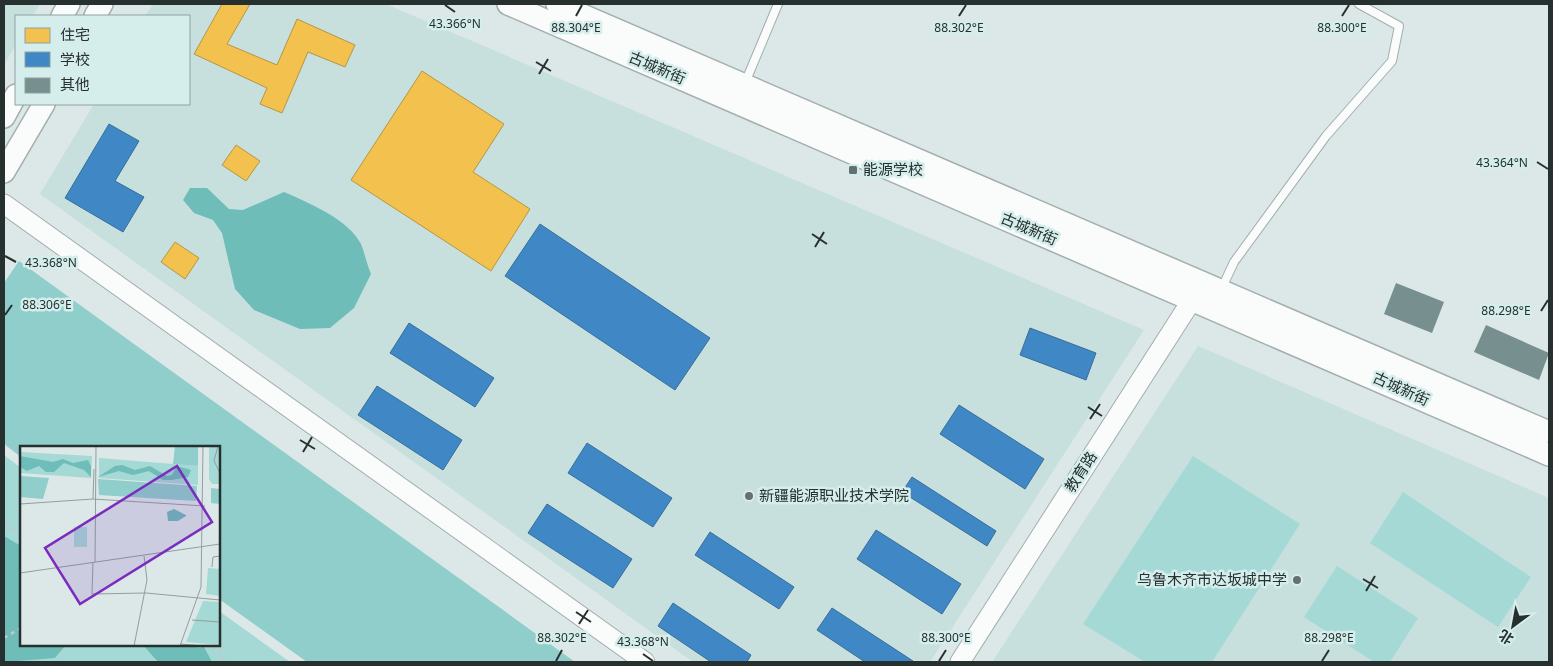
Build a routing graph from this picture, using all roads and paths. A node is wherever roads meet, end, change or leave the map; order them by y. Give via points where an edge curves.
1 (69, 4) edge
2 (102, 4) edge
3 (508, 4) edge
4 (557, 4) edge
5 (778, 4) edge
6 (1359, 4) edge
7 (63, 15) edge
8 (96, 15) edge
9 (740, 93) junction
10 (15, 97) edge
11 (43, 105) edge
12 (4, 116) edge
13 (4, 172) edge
14 (4, 204) edge
15 (1206, 291) junction
16 (1549, 432) edge
17 (1549, 454) edge
18 (4, 524) edge
19 (20, 533) edge
20 (20, 629) edge
21 (4, 638) edge
22 (197, 646) edge
23 (224, 662) edge
24 (645, 662) edge
25 (960, 662) edge

1 - 7 main road
2 - 8 main road
3 - 9 main road, 古城新街
4 - 9 main road, 古城新街
5 - 9 lane
6 - 15 lane via 1399,26 1392,61 1314,152 1234,262
9 - 15 main road, 古城新街
10 - 12 main road
11 - 13 main road
14 - 24 street
15 - 16 main road, 古城新街
15 - 17 main road, 古城新街
15 - 25 street, 教育路
18 - 19 path
20 - 21 path
22 - 23 path via 220,649

